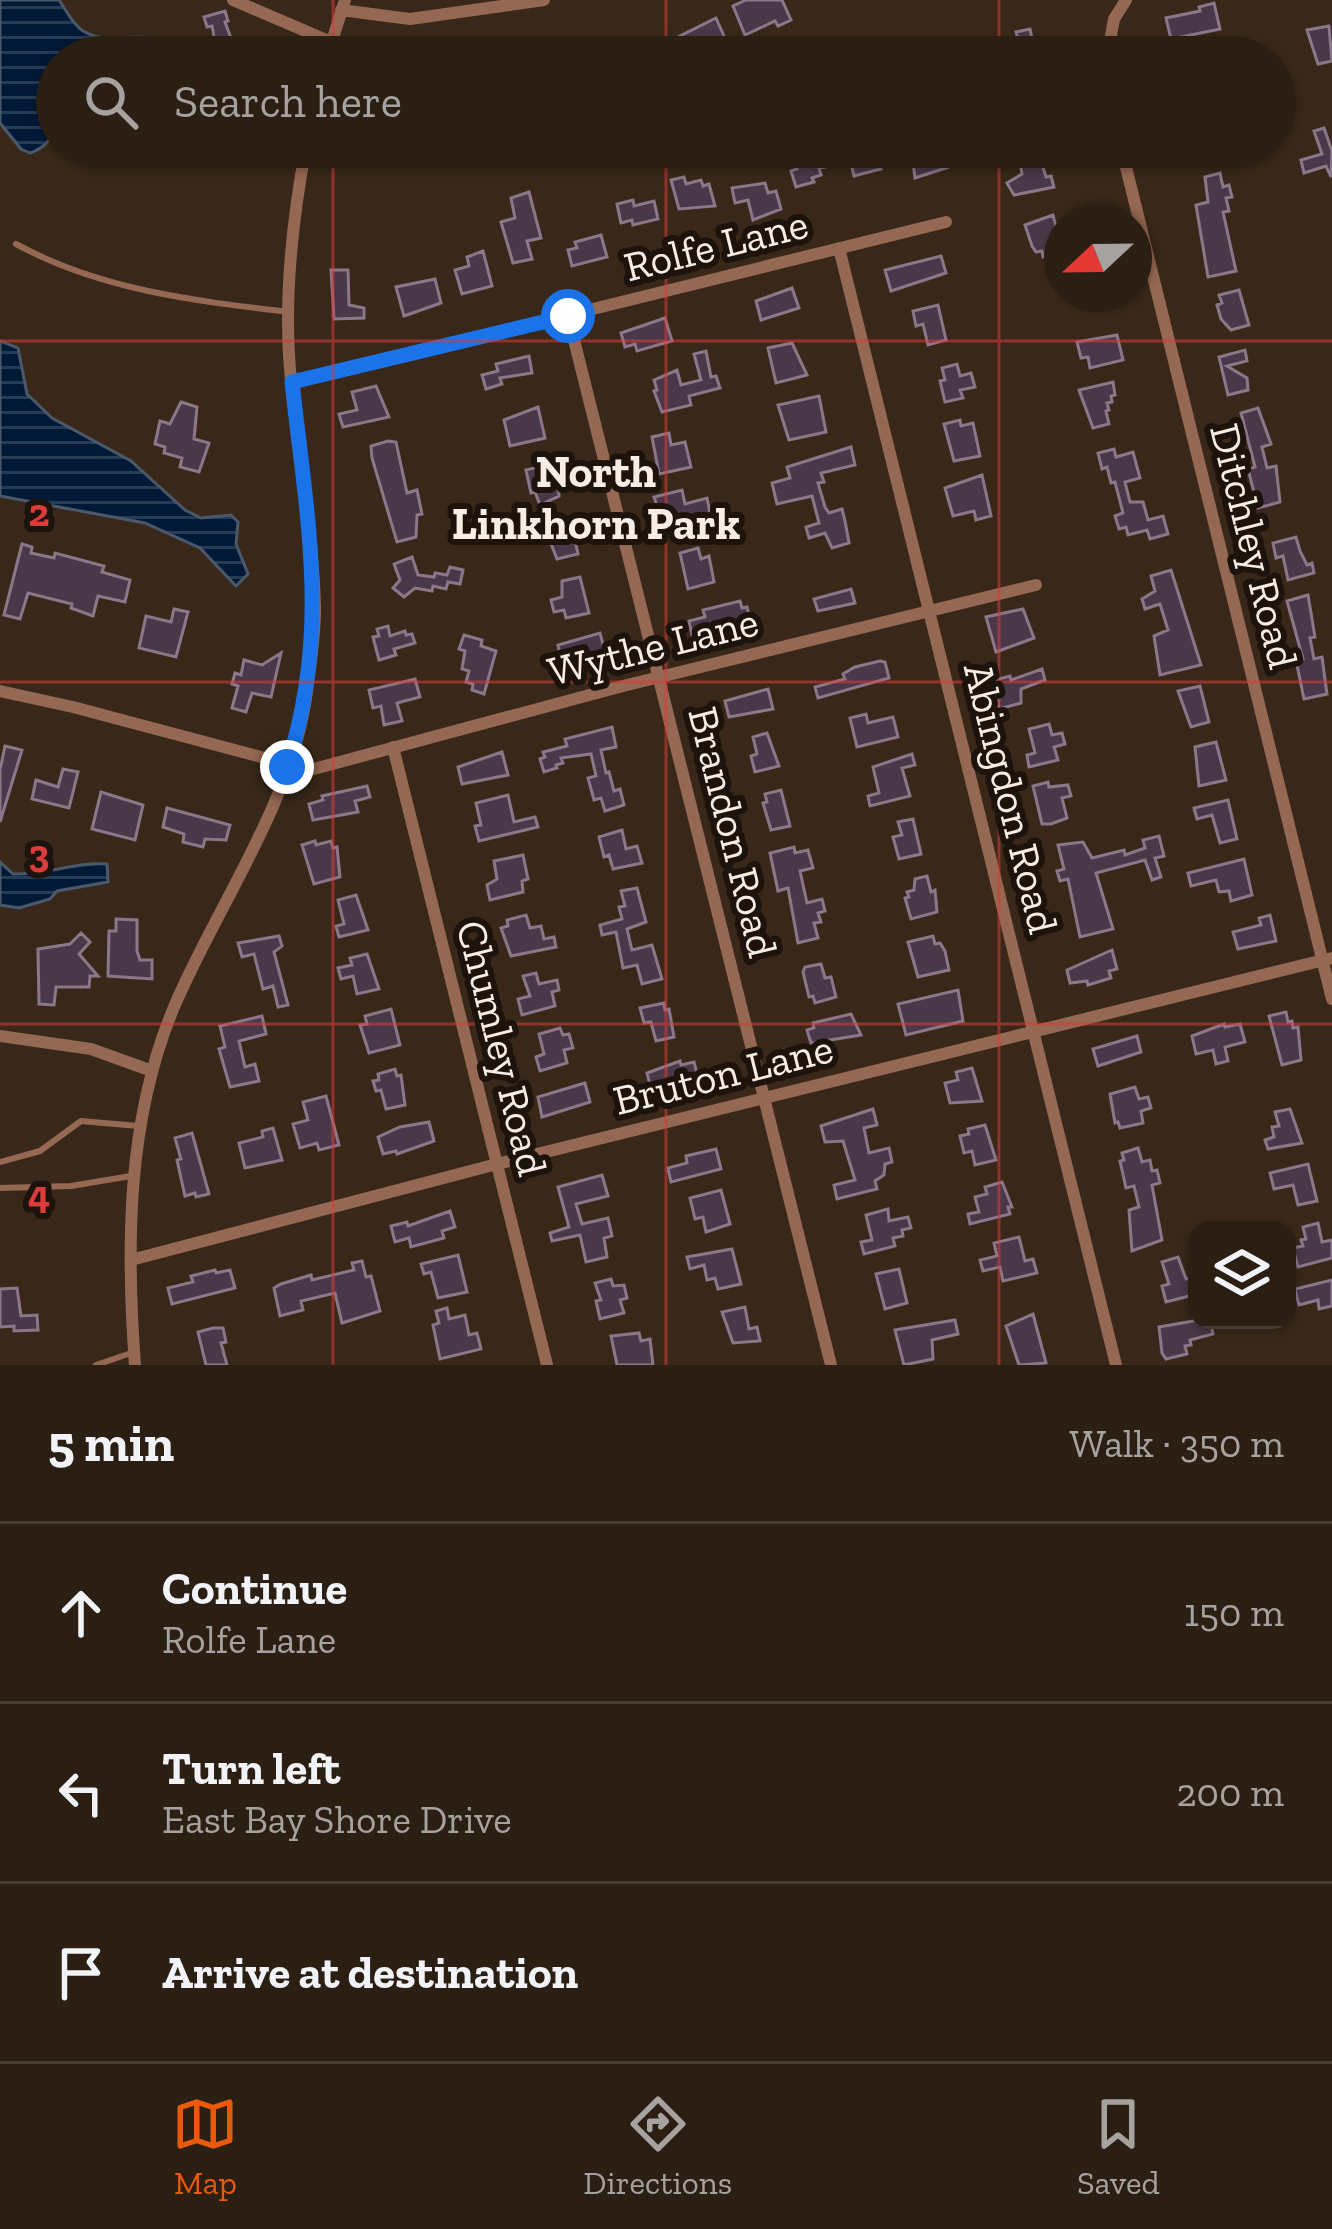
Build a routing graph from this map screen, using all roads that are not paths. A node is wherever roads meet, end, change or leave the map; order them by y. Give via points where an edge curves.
1 (233, 0) edge
2 (544, 0) edge
3 (1126, 0) edge
4 (343, 5) edge
5 (317, 36) edge
6 (333, 36) edge
7 (1111, 36) edge
8 (303, 168) edge
9 (1126, 168) edge
10 (946, 222) dead end
11 (16, 244) dead end
12 (839, 248) junction
13 (289, 312) junction
14 (568, 316) junction
15 (292, 382) junction
16 (1036, 585) dead end
17 (931, 612) junction
18 (661, 677) junction
19 (0, 691) edge
20 (393, 747) junction
21 (287, 767) junction
22 (1327, 959) edge
23 (1332, 999) edge
24 (1034, 1031) junction
25 (0, 1036) edge
26 (152, 1070) junction
27 (765, 1098) junction
28 (142, 1127) junction
29 (0, 1162) edge
30 (497, 1164) junction
31 (134, 1175) junction
32 (0, 1188) edge
33 (130, 1260) junction
34 (135, 1358) edge
35 (96, 1365) edge
36 (548, 1365) edge
37 (831, 1365) edge
38 (1117, 1365) edge

1 - 5 street
2 - 4 street via 425,18 380,17
3 - 7 street
4 - 6 street
8 - 13 street
9 - 22 street, Ditchley Road
10 - 12 street, Rolfe Lane
11 - 13 lane via 100,280
12 - 14 street, Rolfe Lane
12 - 17 street, Abingdon Road
13 - 15 street
14 - 15 street, Rolfe Lane
14 - 18 street, Brandon Road
15 - 21 street via 315,612 302,720
16 - 17 street, Wythe Lane
17 - 18 street, Wythe Lane
17 - 24 street, Abingdon Road
18 - 20 street, Wythe Lane
18 - 27 street, Brandon Road
19 - 21 street
20 - 21 street, Wythe Lane via 310,770
20 - 30 street, Chumley Road
21 - 26 street
22 - 23 street, Ditchley Road
22 - 24 street, Bruton Lane
24 - 27 street, Bruton Lane
24 - 38 street, Abingdon Road
25 - 26 street via 91,1049
26 - 28 street
27 - 30 street, Bruton Lane
27 - 37 street, Brandon Road
28 - 29 lane via 81,1121 40,1151
28 - 31 street
30 - 33 street, Bruton Lane
30 - 36 street, Chumley Road
31 - 32 lane
31 - 33 street
33 - 34 street
34 - 35 lane

